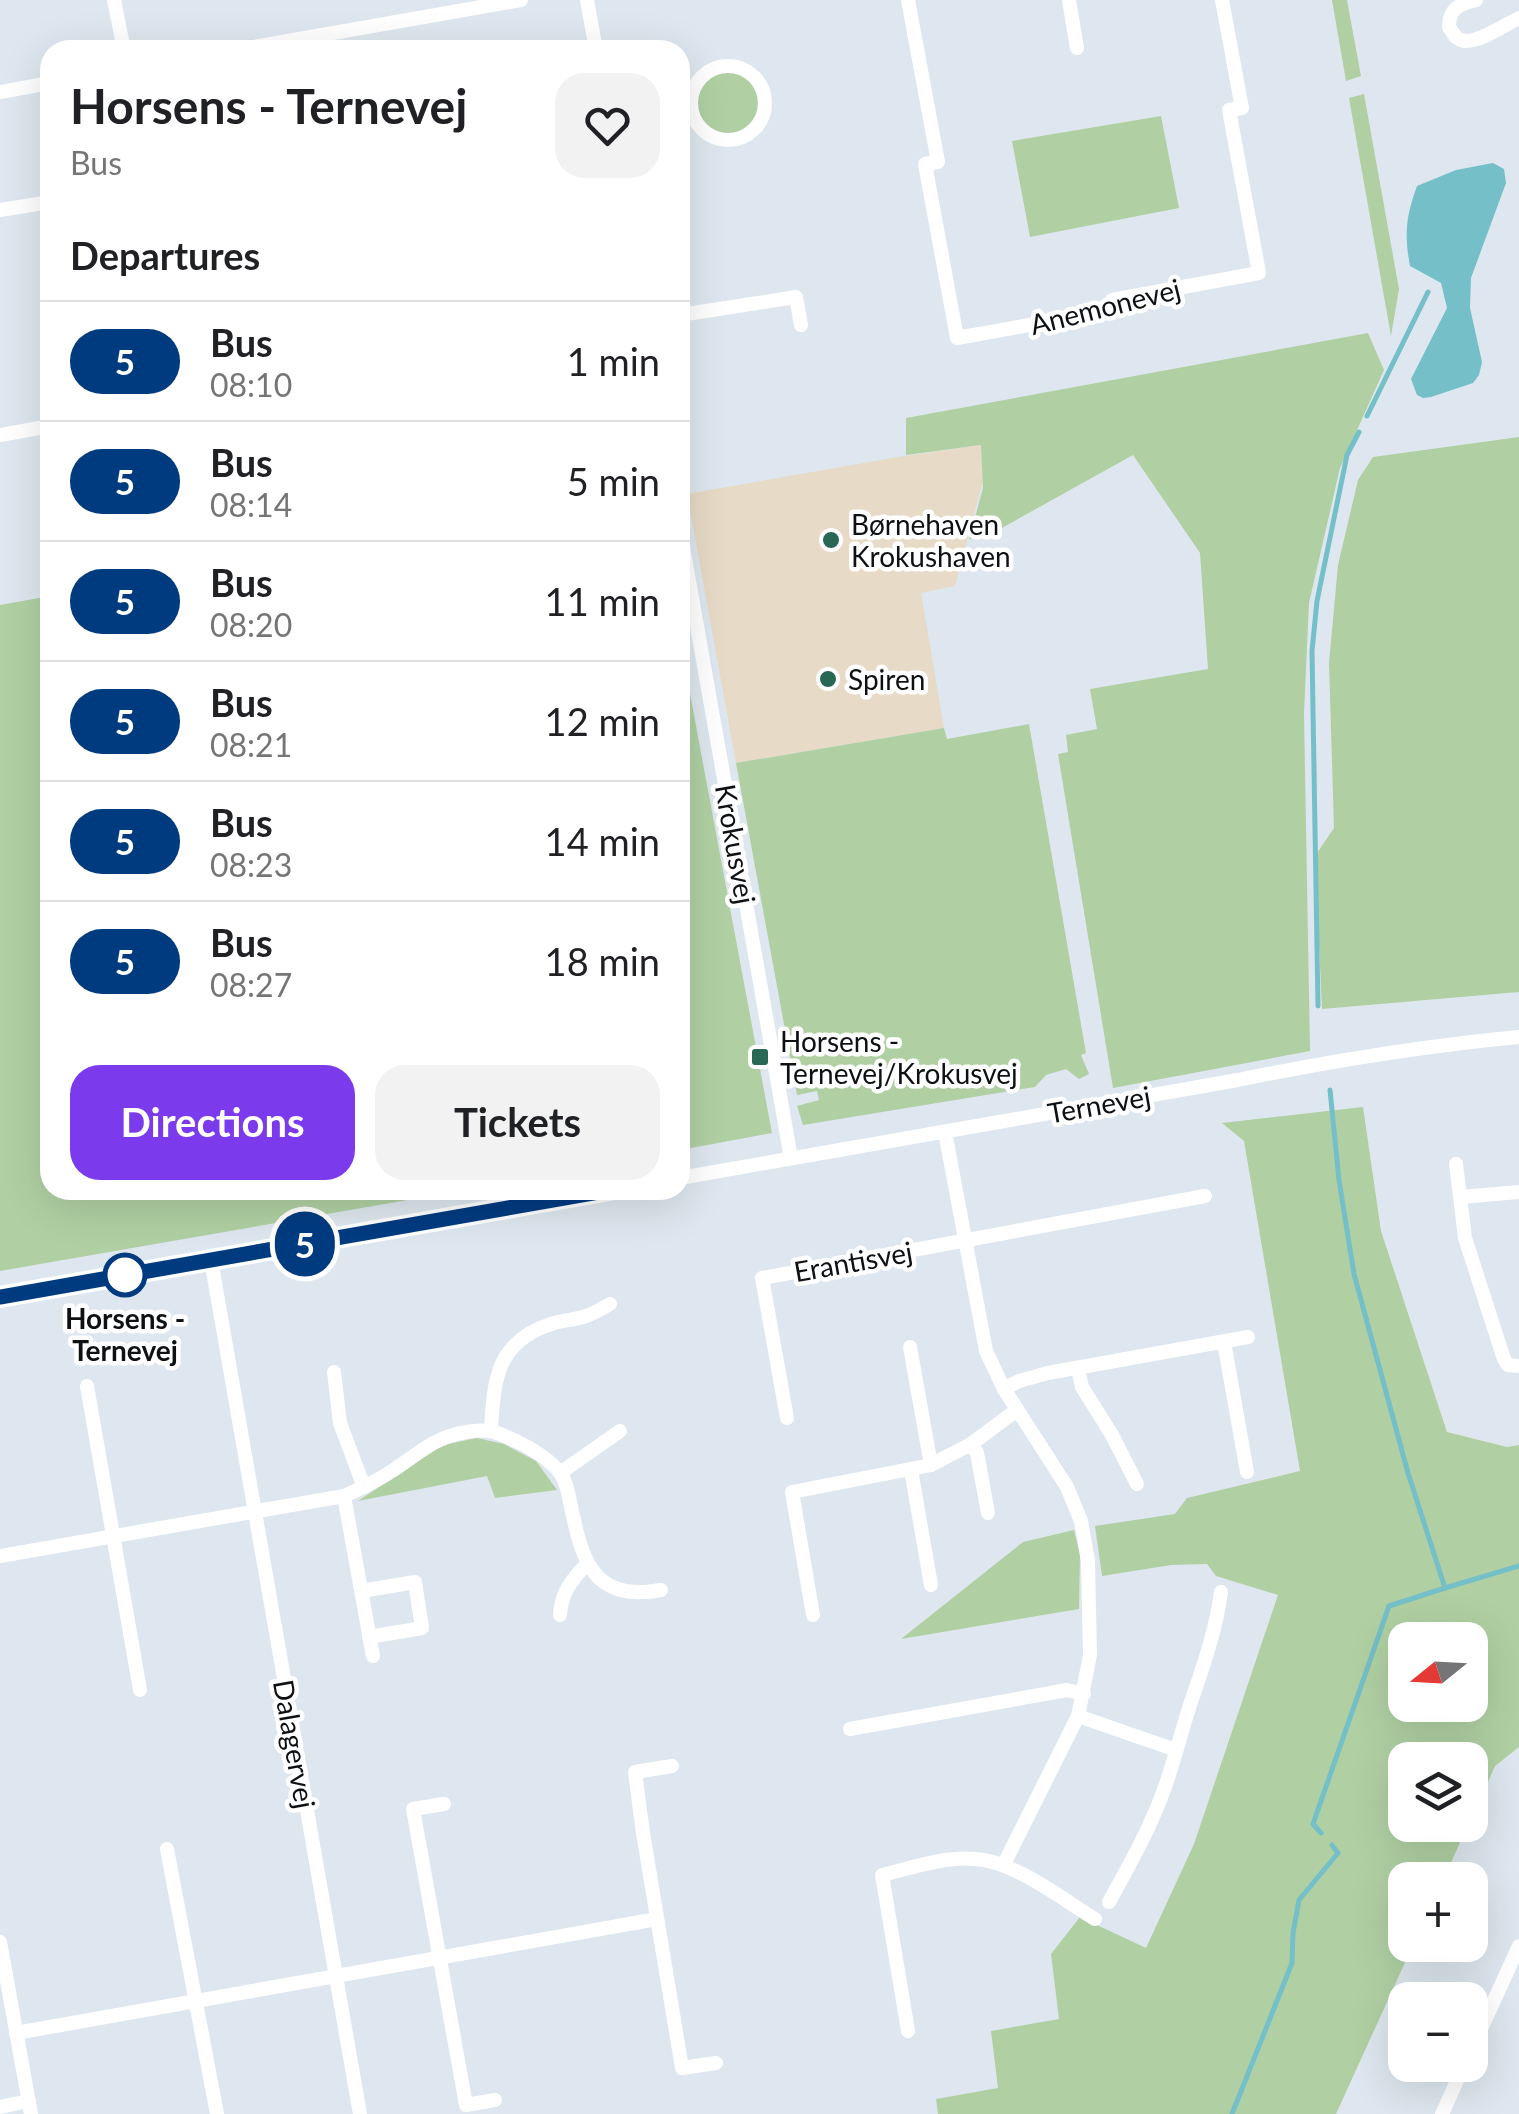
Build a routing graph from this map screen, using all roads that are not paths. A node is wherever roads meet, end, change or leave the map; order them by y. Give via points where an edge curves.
1 (114, 0) edge
2 (522, 0) edge
3 (587, 0) edge
4 (908, 0) edge
5 (1069, 0) edge
6 (1222, 0) edge
7 (1476, 0) edge
8 (1519, 18) edge
9 (122, 40) edge
10 (293, 40) edge
11 (594, 40) edge
12 (1077, 48) dead end
13 (40, 86) edge
14 (690, 91) edge
15 (0, 92) edge
16 (690, 108) edge
17 (40, 204) edge
18 (0, 210) edge
19 (690, 314) edge
20 (800, 326) dead end
21 (40, 428) edge
22 (0, 435) edge
23 (690, 587) edge
24 (1519, 1037) edge
25 (945, 1132) junction
26 (791, 1158) junction
27 (1456, 1164) dead end
28 (690, 1176) edge
29 (1519, 1192) edge
30 (1205, 1196) dead end
31 (1461, 1197) junction
32 (553, 1200) edge
33 (965, 1241) junction
34 (211, 1260) junction
35 (0, 1298) edge
36 (610, 1304) dead end
37 (1248, 1337) dead end
38 (1224, 1342) junction
39 (910, 1347) dead end
40 (1519, 1366) edge
41 (1078, 1369) junction
42 (334, 1372) dead end
43 (87, 1386) dead end
44 (1004, 1388) junction
45 (1017, 1410) junction
46 (786, 1418) dead end
47 (491, 1430) junction
48 (620, 1431) dead end
49 (972, 1444) junction
50 (931, 1465) junction
51 (912, 1470) junction
52 (1247, 1472) dead end
53 (560, 1473) junction
54 (1137, 1484) dead end
55 (364, 1487) junction
56 (344, 1496) junction
57 (254, 1511) junction
58 (988, 1513) dead end
59 (113, 1536) junction
60 (0, 1556) edge
61 (587, 1564) junction
62 (931, 1584) dead end
63 (660, 1590) dead end
64 (361, 1592) junction
65 (1221, 1592) dead end
66 (560, 1614) dead end
67 (814, 1615) dead end
68 (369, 1637) junction
69 (373, 1656) dead end
70 (140, 1690) dead end
71 (1084, 1694) junction
72 (1078, 1716) junction
73 (850, 1728) dead end
74 (1176, 1750) junction
75 (672, 1766) dead end
76 (444, 1804) dead end
77 (167, 1849) dead end
78 (1004, 1864) junction
79 (1109, 1902) dead end
80 (657, 1919) junction
81 (1095, 1919) dead end
82 (0, 1942) edge
83 (1519, 1946) edge
84 (440, 1958) junction
85 (335, 1976) junction
86 (195, 2001) junction
87 (1488, 2014) edge
88 (908, 2031) dead end
89 (16, 2033) junction
90 (716, 2063) dead end
91 (1456, 2082) edge
92 (495, 2100) dead end
93 (0, 2106) edge
94 (30, 2108) edge
95 (216, 2114) edge
96 (360, 2114) edge
97 (1442, 2114) edge

1 - 9 street
2 - 10 street
3 - 11 street
4 - 6 street, Anemonevej via 938,162 926,164 958,338 1114,310 1112,300 1259,273 1229,110 1242,108
5 - 12 street
7 - 8 street via 1450,14 1449,27 1459,39 1470,42
13 - 15 street
14 - 16 street via 713,69 738,67 758,82 765,106 755,128 734,140 702,130
17 - 18 street
19 - 20 street via 796,298
21 - 22 street
23 - 26 street, Krokusvej
24 - 25 street, Ternevej via 1321,1063
25 - 26 street, Ternevej
25 - 33 street
26 - 28 street, Ternevej
27 - 31 street
29 - 31 street
30 - 33 street, Erantisvej
31 - 40 street via 1465,1238 1504,1359
32 - 34 street
33 - 44 street via 986,1352
33 - 46 street, Erantisvej via 762,1278
34 - 35 street
34 - 57 street, Dalagervej
36 - 47 street via 550,1324 514,1346 494,1385
37 - 38 street
38 - 41 street
38 - 52 street
39 - 50 street
41 - 44 street
41 - 54 street
42 - 55 street via 340,1422
43 - 59 street
44 - 45 street
45 - 49 street
45 - 71 street via 1067,1487 1080,1521 1089,1598
47 - 53 street via 527,1446
47 - 55 street via 438,1440
48 - 53 street
49 - 50 street
49 - 58 street
50 - 51 street
51 - 62 street
51 - 67 street via 792,1492
53 - 61 street
55 - 56 street
56 - 57 street
56 - 64 street
57 - 59 street
57 - 85 street, Dalagervej
59 - 60 street
59 - 70 street
61 - 63 street via 620,1591
61 - 66 street via 572,1578
64 - 68 street
64 - 68 street via 415,1582 422,1628
65 - 74 street via 1209,1653
68 - 69 street
71 - 72 street
71 - 73 street via 1067,1690
72 - 74 street
72 - 78 street
74 - 79 street via 1153,1818
75 - 80 street via 635,1772
76 - 84 street via 413,1809
77 - 86 street
78 - 81 street
78 - 88 street via 967,1858 882,1875
80 - 84 street
80 - 90 street via 682,2068
82 - 89 street
83 - 87 street
84 - 85 street
84 - 92 street via 466,2105
85 - 86 street
85 - 96 street, Dalagervej
86 - 89 street
86 - 95 street
89 - 94 street
91 - 97 street
93 - 94 street

